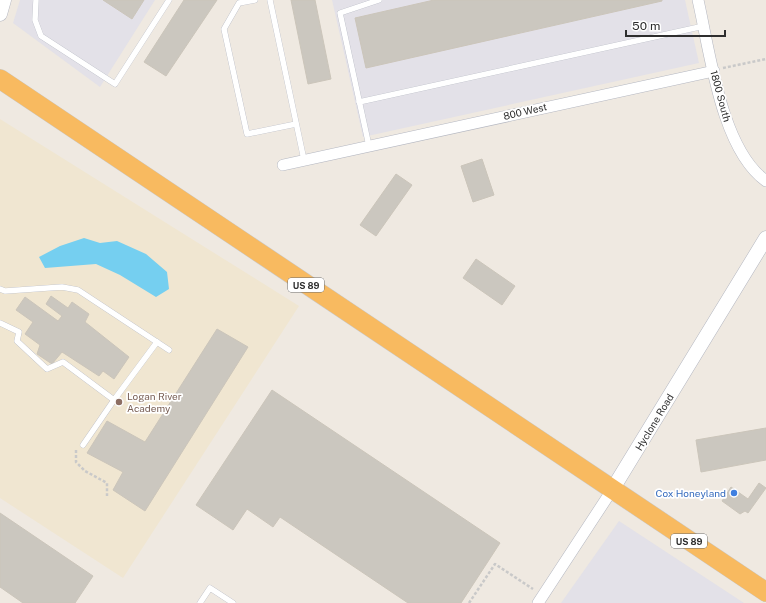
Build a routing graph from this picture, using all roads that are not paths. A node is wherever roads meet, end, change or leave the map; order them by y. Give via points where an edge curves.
1 (4, 0) edge
2 (36, 0) edge
3 (169, 0) edge
4 (255, 0) edge
5 (270, 0) edge
6 (379, 0) edge
7 (698, 0) edge
8 (0, 14) edge
9 (704, 26) junction
10 (714, 71) junction
11 (0, 79) edge
12 (359, 102) junction
13 (296, 124) junction
14 (369, 146) junction
15 (304, 160) junction
16 (283, 165) dead end
17 (766, 180) edge
18 (766, 238) edge
19 (0, 289) edge
20 (0, 323) edge
21 (157, 342) junction
22 (169, 350) dead end
23 (114, 400) junction
24 (83, 446) road end
25 (612, 490) junction
26 (766, 592) edge
27 (200, 603) edge
28 (233, 603) edge
29 (538, 603) edge

1 - 8 street
2 - 3 lane via 35,20 41,36 115,84
4 - 13 lane via 239,3 224,29 247,134
5 - 13 lane
6 - 12 lane via 340,13
7 - 9 street, 1800 South
9 - 10 street, 1800 South
9 - 12 lane
10 - 14 street, 800 West
10 - 17 street, 1800 South via 734,141 758,175
11 - 25 highway, US 89
12 - 14 lane
13 - 15 lane
14 - 15 street, 800 West
15 - 16 street, 800 West
18 - 25 street, Hyclone Road
19 - 21 lane via 5,291 62,287 78,290
20 - 23 lane via 19,332 16,341 47,368 63,362
21 - 22 lane
21 - 23 lane
23 - 24 lane
25 - 26 highway, US 89
25 - 29 street, Hyclone Road
27 - 28 lane via 210,588

